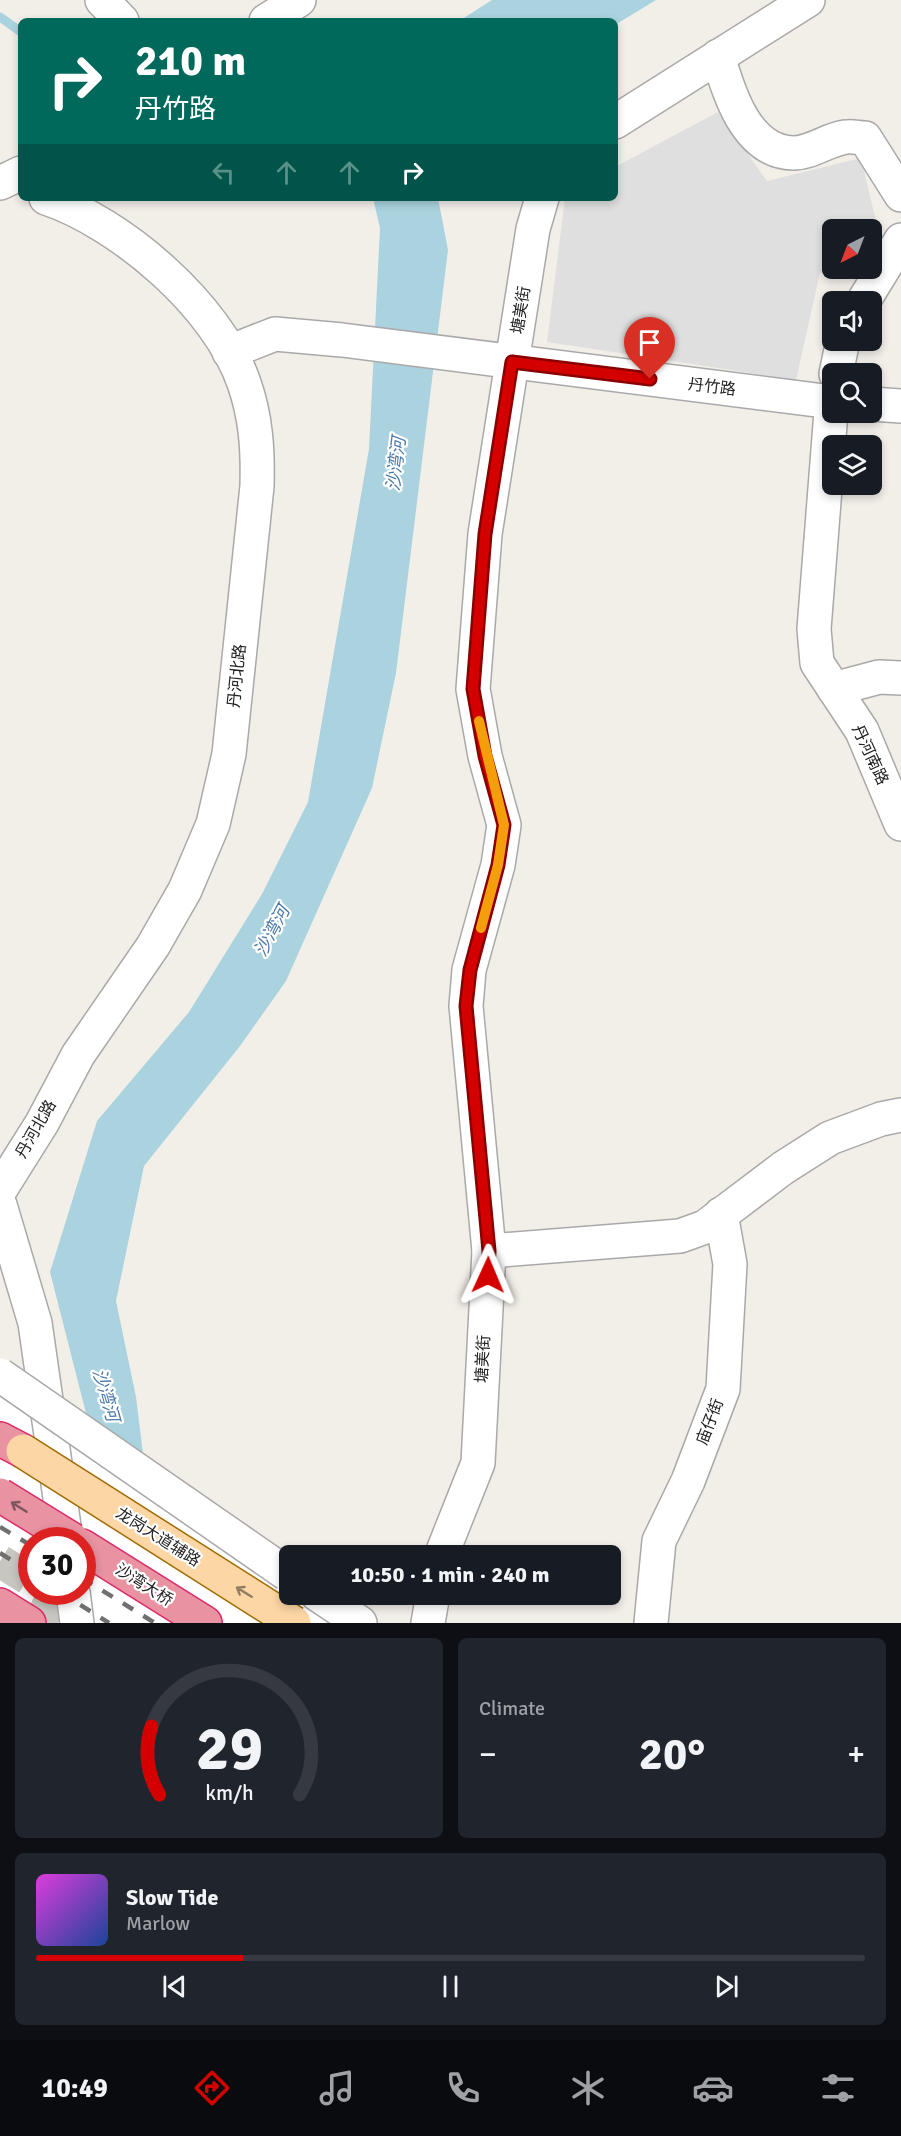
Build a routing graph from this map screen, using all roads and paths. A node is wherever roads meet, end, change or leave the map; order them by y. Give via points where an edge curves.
1 (102, 0) edge
2 (299, 0) edge
3 (808, 0) edge
4 (119, 18) edge
5 (271, 18) edge
6 (718, 56) junction
7 (618, 120) edge
8 (18, 174) edge
9 (0, 183) edge
10 (0, 189) edge
11 (18, 191) edge
12 (901, 195) edge
13 (52, 201) edge
14 (541, 201) edge
15 (901, 240) edge
16 (869, 291) edge
17 (229, 352) junction
18 (498, 360) junction
19 (822, 400) edge
20 (882, 405) edge
21 (901, 406) edge
22 (830, 423) edge
23 (901, 678) edge
24 (834, 689) junction
25 (901, 824) edge
26 (901, 1115) edge
27 (0, 1190) edge
28 (0, 1205) edge
29 (721, 1214) junction
30 (489, 1251) junction
31 (0, 1375) edge
32 (11, 1445) edge
33 (0, 1495) edge
34 (52, 1527) edge
35 (64, 1527) edge
36 (445, 1545) edge
37 (96, 1555) edge
38 (279, 1569) edge
39 (0, 1605) edge
40 (75, 1605) edge
41 (333, 1605) edge
42 (431, 1605) edge
43 (29, 1623) edge
44 (77, 1623) edge
45 (206, 1623) edge
46 (294, 1623) edge
47 (360, 1623) edge
48 (427, 1623) edge
49 (651, 1623) edge

1 - 4 street
2 - 5 street
3 - 6 street
6 - 7 street
6 - 12 street via 730,100 755,134 772,149 793,153 846,137 865,138
8 - 9 street
10 - 11 street
13 - 17 street, 丹河北路 via 93,220 162,271 207,318
14 - 18 street, 塘美街
15 - 16 street
17 - 18 street, 丹竹路 via 275,334
17 - 27 street, 丹河北路 via 244,381 253,412 258,443 257,486 229,754 213,824 185,890 153,946 78,1055
18 - 19 street, 丹竹路
18 - 30 street, 塘美街 via 473,689 485,756 504,825 498,865 470,970 466,1006
20 - 21 street
22 - 24 street, 丹河南路 via 814,629 817,663
23 - 24 street via 879,677
24 - 25 street, 丹河南路 via 862,731
26 - 29 street via 830,1138
28 - 35 street via 34,1323
29 - 30 street via 705,1227 680,1236
29 - 49 street, 庙仔街 via 730,1264 723,1389 688,1480 659,1541
30 - 36 street, 塘美街 via 478,1463
31 - 38 street, bridge
46 -> 32 main road, 龙岗大道辅路, bridge
34 -> 33 highway, bridge
37 - 45 highway, 沙湾大桥
39 - 43 highway
40 - 44 street
41 - 47 street
42 - 48 street

